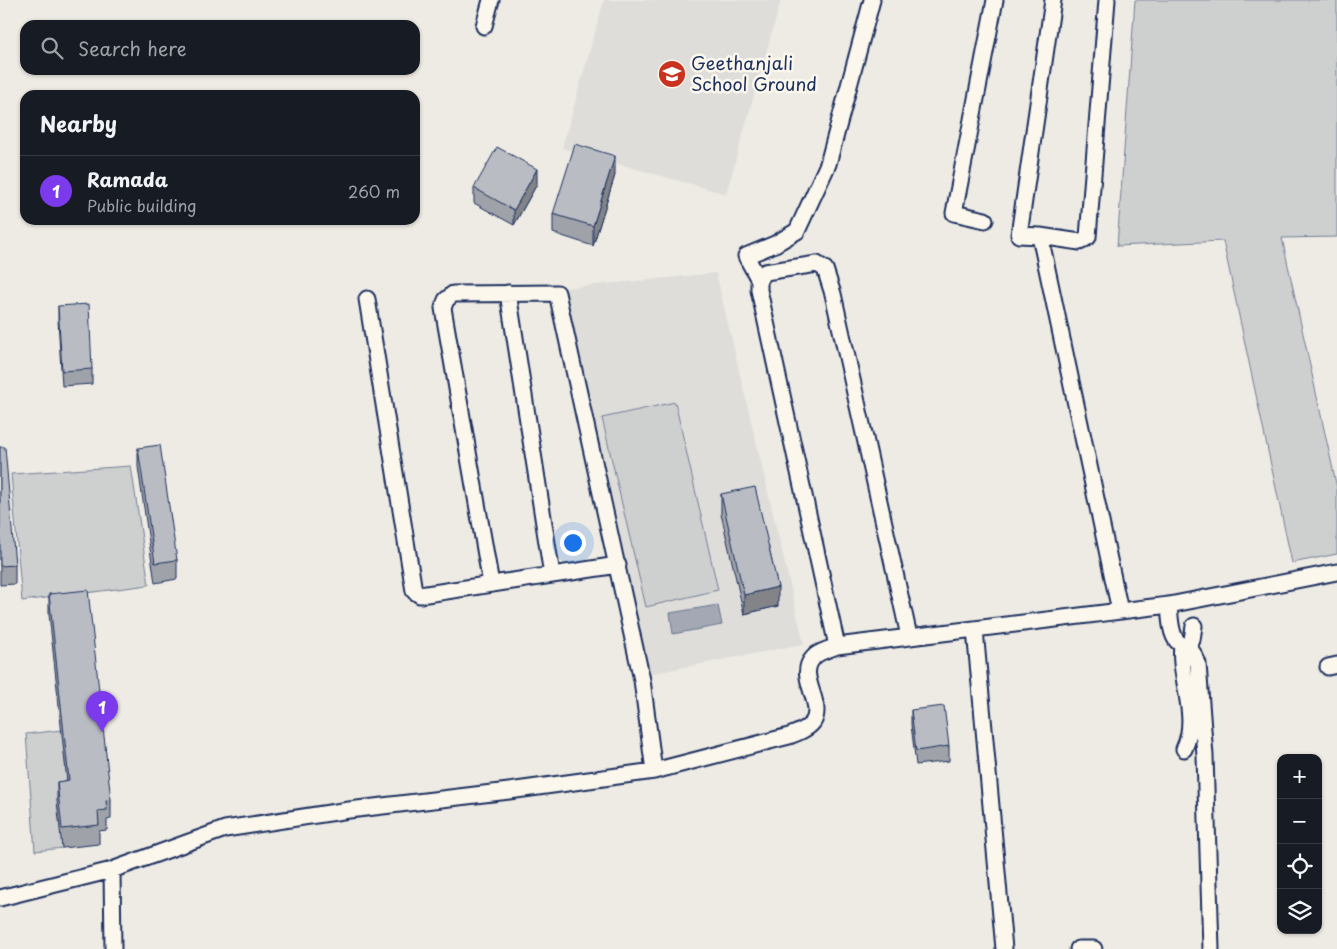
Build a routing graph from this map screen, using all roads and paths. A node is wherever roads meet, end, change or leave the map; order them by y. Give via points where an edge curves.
1 (492, 0) edge
2 (872, 0) edge
3 (995, 0) edge
4 (1053, 0) edge
5 (1107, 0) edge
6 (484, 26) dead end
7 (985, 220) dead end
8 (1040, 236) junction
9 (759, 280) junction
10 (508, 294) junction
11 (367, 299) dead end
12 (618, 565) junction
13 (1337, 572) edge
14 (552, 575) junction
15 (491, 584) junction
16 (1169, 605) junction
17 (1120, 611) junction
18 (1194, 626) dead end
19 (975, 630) junction
20 (909, 636) junction
21 (837, 646) junction
22 (1185, 646) junction
23 (1184, 749) dead end
24 (654, 771) junction
25 (112, 870) junction
26 (0, 898) edge
27 (114, 949) edge
28 (1004, 949) edge
29 (1078, 949) edge
30 (1094, 949) edge
31 (1210, 949) edge

1 - 6 street
2 - 9 street via 828,164 797,231 746,256
3 - 7 street via 954,213
4 - 8 street via 1019,235
5 - 8 street via 1088,237 1080,242
8 - 17 street
9 - 20 street via 765,272 817,264 825,269
9 - 21 street
10 - 12 street via 557,293
10 - 14 street
10 - 15 street via 453,294 443,308
11 - 15 street via 414,591 420,595
12 - 14 street
12 - 24 street via 642,680
13 - 16 street
14 - 15 street
16 - 17 street
16 - 22 street via 1173,636
17 - 19 street
18 - 22 street via 1192,640
19 - 20 street
19 - 28 street
20 - 21 street
21 - 24 street via 813,657 807,668 815,713 813,722 806,728 790,736
22 - 23 street via 1180,660 1187,692 1189,728
22 - 31 street via 1194,651 1198,664 1205,756
24 - 25 street via 225,829
25 - 26 street
25 - 27 street
29 - 30 street

